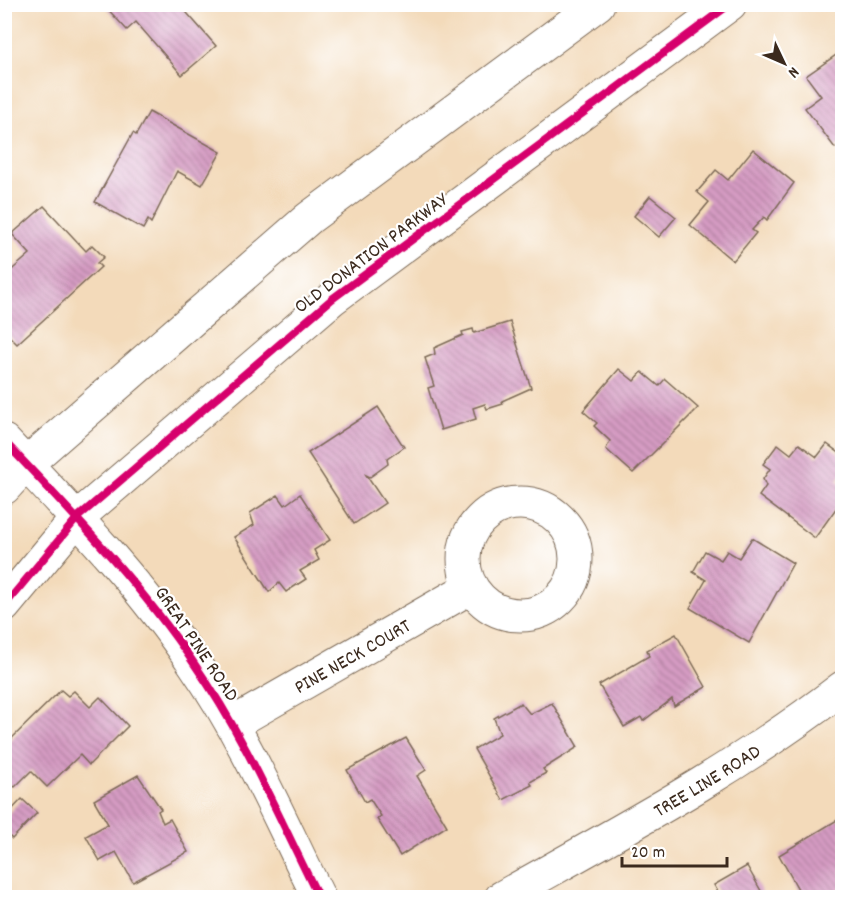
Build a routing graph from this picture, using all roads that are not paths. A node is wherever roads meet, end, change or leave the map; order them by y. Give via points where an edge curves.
1 (598, 4) edge
2 (730, 4) edge
3 (15, 452) edge
4 (4, 488) edge
5 (78, 517) junction
6 (471, 587) dead end
7 (4, 606) edge
8 (843, 688) edge
9 (232, 724) junction
10 (319, 897) edge
11 (501, 897) edge

1 - 3 street via 309,218
2 - 5 street, OLD DONATION PARKWAY via 332,299
3 - 4 street
3 - 5 street, GREAT PINE ROAD
5 - 7 street, OLD DONATION PARKWAY
5 - 9 street, GREAT PINE ROAD via 140,588
6 - 9 street, PINE NECK COURT
8 - 11 street, TREE LINE ROAD via 788,730 701,785
9 - 10 street, GREAT PINE ROAD

